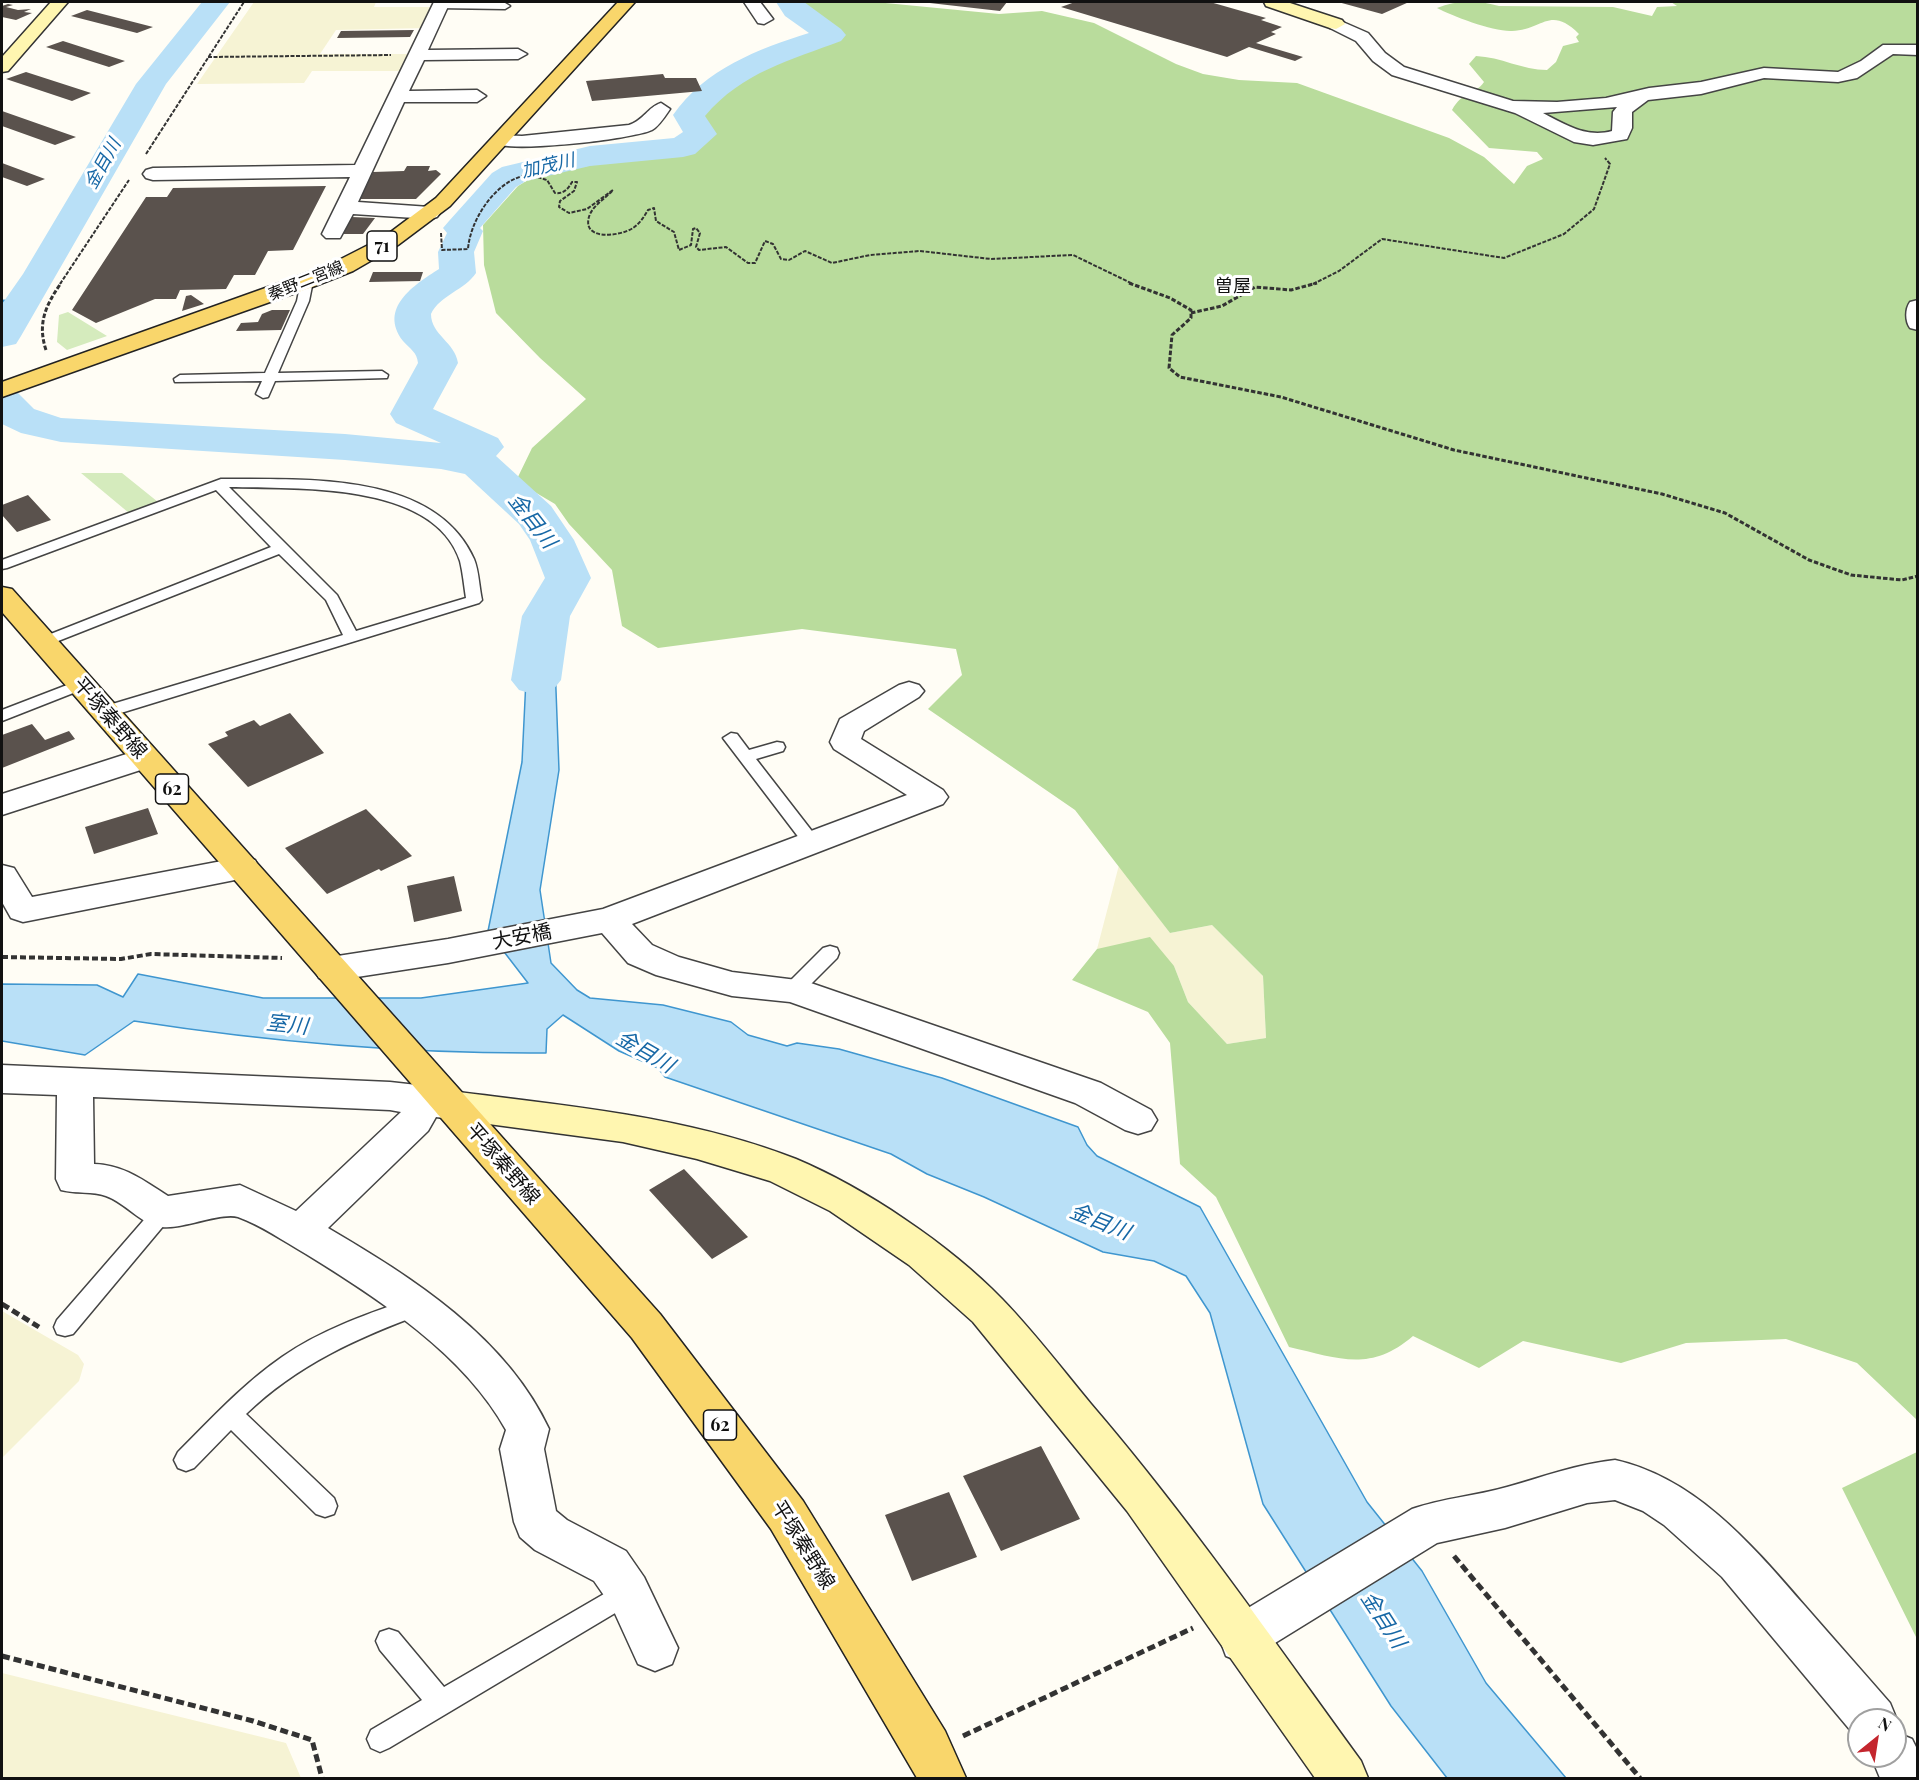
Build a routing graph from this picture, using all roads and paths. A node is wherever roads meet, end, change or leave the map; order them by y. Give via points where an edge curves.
1 (60, 2) edge
2 (627, 2) edge
3 (1272, 2) edge
4 (441, 4) edge
5 (505, 6) dead end
6 (779, 8) dead end
7 (758, 10) edge
8 (1917, 50) edge
9 (518, 54) dead end
10 (419, 55) junction
11 (208, 57) dead end
12 (2, 67) edge
13 (477, 96) dead end
14 (1641, 96) junction
15 (400, 97) junction
16 (1511, 107) junction
17 (661, 109) dead end
18 (500, 141) junction
19 (1597, 156) dead end
20 (362, 171) junction
21 (153, 174) dead end
22 (346, 207) junction
23 (430, 213) junction
24 (333, 234) dead end
25 (443, 235) dead end
26 (307, 281) junction
27 (1917, 307) edge
28 (1191, 313) junction
29 (1917, 323) edge
30 (382, 375) dead end
31 (180, 378) dead end
32 (269, 378) junction
33 (2, 390) edge
34 (263, 394) dead end
35 (220, 483) junction
36 (282, 548) junction
37 (2, 565) edge
38 (1917, 576) edge
39 (2, 595) edge
40 (351, 637) junction
41 (43, 642) junction
42 (80, 685) junction
43 (909, 691) dead end
44 (105, 712) junction
45 (2, 716) edge
46 (731, 738) dead end
47 (777, 747) dead end
48 (745, 757) junction
49 (145, 758) junction
50 (2, 805) edge
51 (812, 843) junction
52 (243, 868) junction
53 (2, 876) edge
54 (602, 922) junction
55 (830, 954) dead end
56 (2, 957) edge
57 (332, 970) junction
58 (793, 990) junction
59 (2, 1079) edge
60 (75, 1081) junction
61 (435, 1095) junction
62 (1138, 1120) dead end
63 (163, 1212) junction
64 (300, 1231) junction
65 (2, 1304) edge
66 (416, 1306) junction
67 (11, 1310) dead end
68 (65, 1327) dead end
69 (230, 1414) junction
70 (186, 1460) dead end
71 (325, 1506) dead end
72 (1428, 1524) junction
73 (628, 1592) junction
74 (1235, 1630) junction
75 (389, 1641) dead end
76 (655, 1648) dead end
77 (2, 1656) edge
78 (441, 1703) junction
79 (1863, 1708) edge
80 (960, 1737) dead end
81 (380, 1739) dead end
82 (322, 1779) edge
83 (942, 1779) edge
84 (1344, 1779) edge
85 (1640, 1779) edge

1 - 12 street
2 - 18 main road, 秦野二宮線 / 71
3 - 16 street via 1362,37 1398,71
4 - 5 lane
4 - 10 street
6 - 7 street
8 - 14 street via 1888,49 1851,74 1838,77 1764,73 1701,88
9 - 10 street
10 - 11 path
10 - 15 street
13 - 15 street
14 - 16 street via 1606,104
14 - 16 street via 1623,108 1620,135 1607,140 1578,139 1550,122
15 - 20 street
17 - 18 street via 647,125 632,130
18 - 23 main road, 秦野二宮線 / 71
19 - 28 path via 1610,164 1594,209 1564,234 1535,248 1504,258 1382,239 1339,272 1308,285 1290,290 1259,287 1216,308
20 - 21 street
20 - 22 street
22 - 23 street
22 - 24 street
23 - 26 main road, 秦野二宮線 / 71 via 368,254
25 - 28 path via 442,250 468,249 476,222 501,189 531,177 547,180 559,194 577,182 574,191 560,201 559,207 569,213 587,209 613,190 598,204 588,223 592,230 608,237 640,224 651,207 658,225 674,232 679,250 691,245 696,228 700,232 696,247 699,250 731,248 752,264 758,260 765,241 772,244 781,259 789,260 802,251 832,263 920,250 991,259 1073,255 1118,279 1182,304
26 - 32 lane via 303,302
26 - 33 main road, 秦野二宮線 / 71
27 - 29 street
28 - 38 path via 1191,318 1172,335 1169,368 1180,377 1281,397 1454,450 1683,500 1725,513 1809,560 1851,575 1902,580
30 - 32 lane
31 - 32 lane via 200,382
32 - 34 lane
35 - 36 lane via 223,492
35 - 37 lane
35 - 40 lane via 322,484 370,492 422,509 445,525 467,560 474,600
36 - 40 lane via 332,598
36 - 41 lane
39 - 41 main road, 平塚秦野線 / 62
40 - 44 lane
41 - 42 main road, 平塚秦野線 / 62
42 - 44 main road, 平塚秦野線 / 62
42 - 45 lane
43 - 51 street, 大安橋 via 851,726 845,742 932,797
44 - 49 main road, 平塚秦野線 / 62
46 - 48 lane
47 - 48 lane
48 - 51 lane
49 - 50 street
49 - 52 main road, 平塚秦野線 / 62
51 - 54 street, 大安橋
52 - 53 street via 23,910
52 - 57 main road, 平塚秦野線 / 62
54 - 57 street, 大安橋
54 - 58 street via 640,954 668,966 732,984
55 - 58 lane
56 - 57 path via 121,959 152,954
57 - 61 main road, 平塚秦野線 / 62
58 - 62 street via 1088,1093
59 - 60 street
60 - 61 street
60 - 63 street via 75,1179 112,1180
61 - 64 street via 415,1121
61 - 74 street via 697,1144 782,1170 844,1200 923,1254 987,1310 1143,1497
61 - 83 main road, 平塚秦野線 / 62 via 646,1326 787,1515 928,1748
63 - 64 street via 240,1200
63 - 68 lane
64 - 66 street via 390,1285
65 - 67 path
66 - 69 lane via 351,1330 278,1373
66 - 73 street via 475,1357 512,1401 528,1429 522,1449 536,1522 551,1535 610,1566
69 - 70 lane
69 - 71 lane
72 - 74 street
72 - 79 street via 1505,1508 1587,1483 1615,1480 1633,1484 1680,1510 1738,1562
72 - 85 path
73 - 76 street
73 - 78 lane
74 - 80 path
74 - 84 street
75 - 78 lane
77 - 82 path via 312,1740
78 - 81 lane

